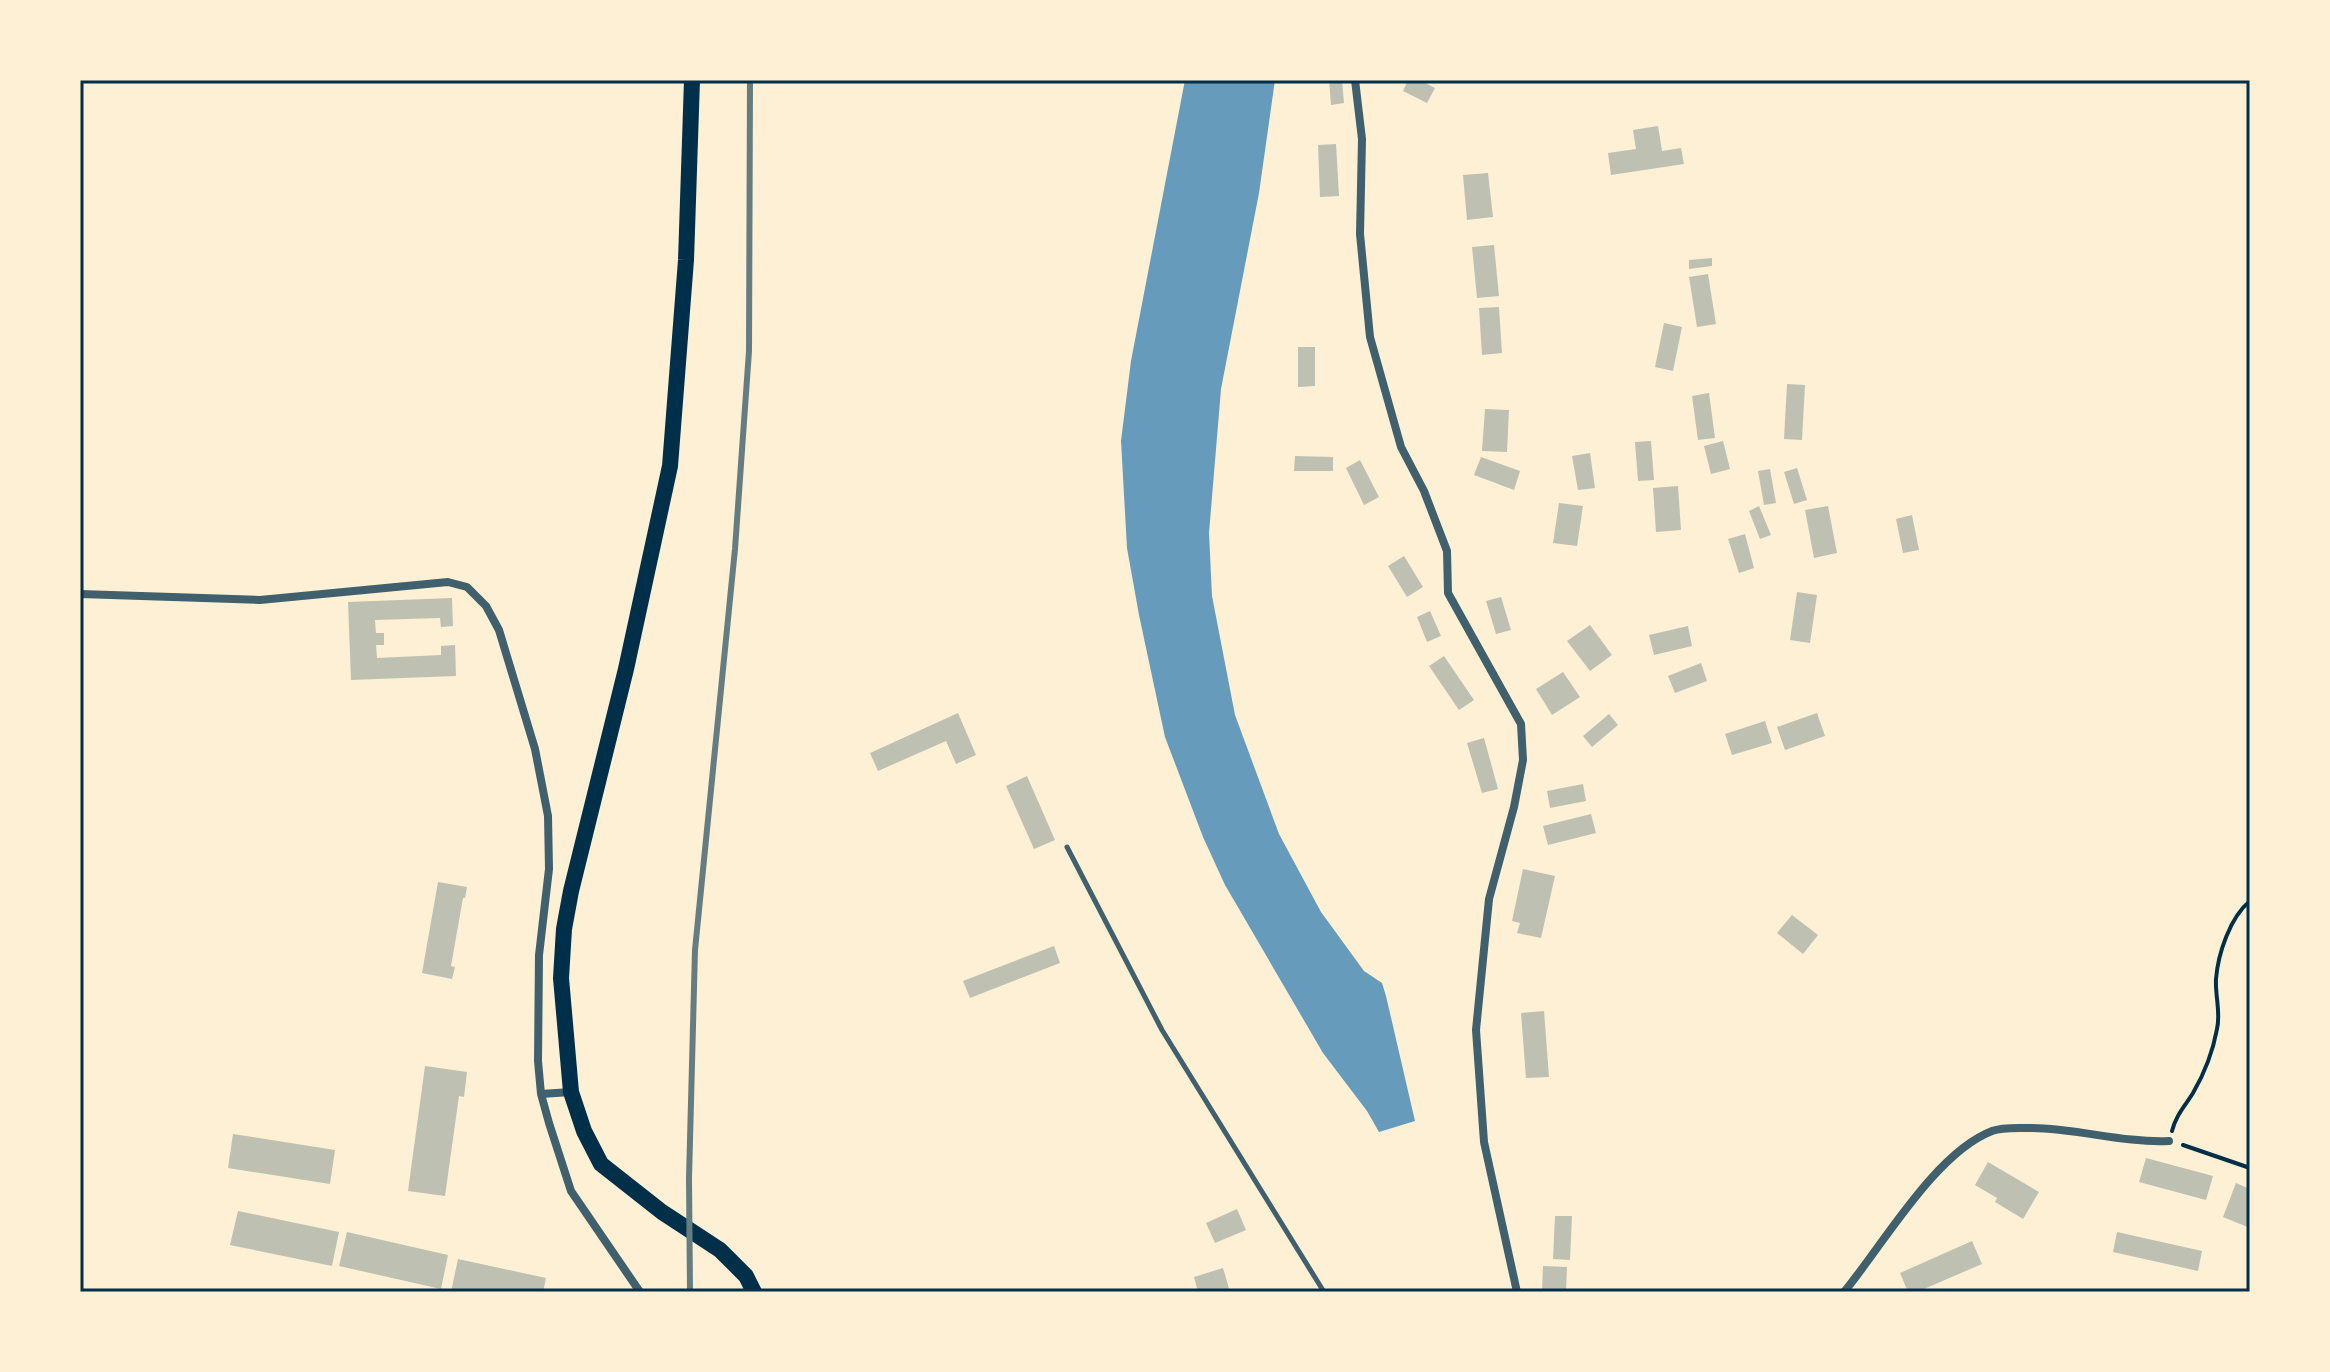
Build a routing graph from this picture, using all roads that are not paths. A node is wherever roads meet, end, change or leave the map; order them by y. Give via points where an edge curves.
1 (692, 80) edge
2 (1355, 80) edge
3 (80, 594) edge
4 (1067, 847) dead end
5 (571, 1092) junction
6 (541, 1094) junction
7 (2169, 1141) road end
8 (640, 1292) edge
9 (754, 1292) edge
10 (1324, 1292) edge
11 (1517, 1292) edge
12 (1844, 1292) edge

1 - 5 main road via 686,260 670,466 564,929 561,978
2 - 11 street via 1370,337 1401,447 1447,551 1448,593 1521,724 1523,760 1489,899 1476,1030 1484,1142
3 - 6 street via 260,600 448,582 467,587 486,606 510,660 548,816 549,869 539,955
4 - 10 lane via 1162,1030
5 - 6 street
5 - 9 main road via 601,1164 720,1250
6 - 8 street via 571,1191
7 - 12 street via 1995,1129 1966,1145 1928,1182

